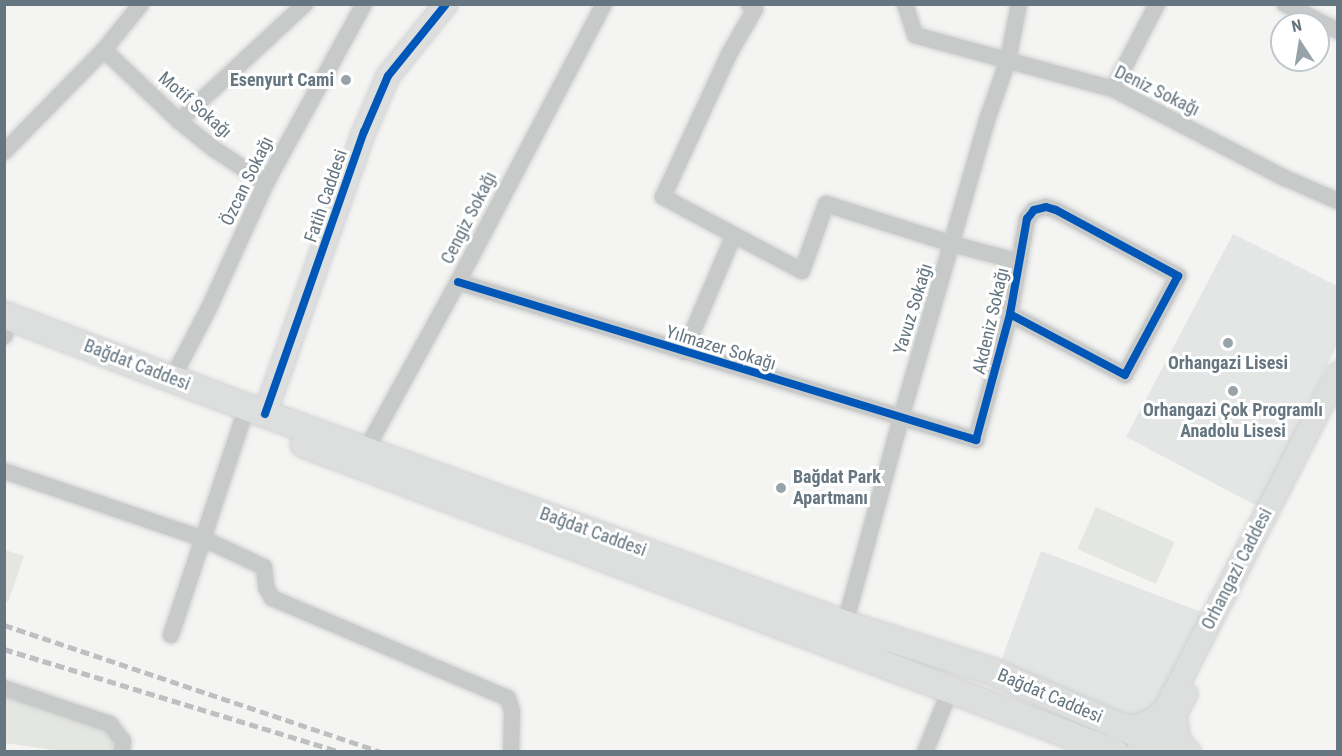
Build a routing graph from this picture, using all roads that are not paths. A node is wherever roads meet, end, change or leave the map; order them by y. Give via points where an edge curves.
1 (141, 4) edge
2 (305, 4) edge
3 (364, 4) edge
4 (446, 4) edge
5 (604, 4) edge
6 (905, 4) edge
7 (1019, 4) edge
8 (1157, 4) edge
9 (1285, 4) edge
10 (754, 6) edge
11 (1304, 9) edge
12 (1338, 31) edge
13 (104, 50) junction
14 (1008, 60) junction
15 (1113, 89) junction
16 (179, 121) junction
17 (4, 152) edge
18 (266, 183) junction
19 (1338, 201) edge
20 (734, 235) junction
21 (952, 244) junction
22 (1020, 262) junction
23 (458, 282) junction
24 (1011, 314) junction
25 (4, 315) edge
26 (5, 335) edge
27 (684, 352) junction
28 (172, 379) junction
29 (1336, 386) edge
30 (254, 417) junction
31 (901, 418) junction
32 (976, 440) joint
33 (367, 448) junction
34 (4, 471) edge
35 (204, 539) junction
36 (845, 624) junction
37 (171, 635) dead end
38 (924, 650) junction
39 (991, 671) junction
40 (904, 674) junction
41 (4, 688) edge
42 (962, 694) junction
43 (1175, 715) junction
44 (1109, 722) junction
45 (1145, 746) edge
46 (122, 752) edge
47 (512, 752) edge
48 (925, 752) edge
49 (1114, 752) edge
50 (1180, 752) edge
51 (1189, 752) edge

1 - 13 street
2 - 16 street
3 - 18 street, Özcan Sokağı
4 - 30 main road, Fatih Caddesi via 388,76 337,207 300,320
5 - 23 street, Cengiz Sokağı
6 - 14 street, Deniz Sokağı via 915,35
7 - 14 street, Yavuz Sokağı
8 - 15 street
9 - 11 street
10 - 20 street via 663,197
11 - 12 street
13 - 16 street, Motif Sokağı
13 - 17 street
14 - 15 street, Deniz Sokağı
14 - 21 street, Yavuz Sokağı
15 - 19 street, Deniz Sokağı via 1285,178
16 - 18 street, Motif Sokağı via 214,150
18 - 28 street, Özcan Sokağı
20 - 21 street via 802,271 826,204
20 - 27 street
21 - 22 street
21 - 31 street, Yavuz Sokağı
22 - 24 street, Akdeniz Sokağı
22 - 24 street, Akdeniz Sokağı via 1027,219 1034,210 1046,207 1178,276 1125,375
23 - 27 street, Yılmazer Sokağı
23 - 33 street, Cengiz Sokağı
24 - 32 street, Akdeniz Sokağı
25 - 28 main road, Bağdat Caddesi
26 - 30 main road, Bağdat Caddesi
27 - 31 street, Yılmazer Sokağı
28 - 30 main road, Bağdat Caddesi
29 - 43 main road, Orhangazi Caddesi
29 - 44 main road, Orhangazi Caddesi via 1166,708 1154,720 1132,727
30 - 33 main road, Bağdat Caddesi
30 - 35 street
30 - 40 main road, Bağdat Caddesi
31 - 32 street, Yılmazer Sokağı
31 - 36 street, Yavuz Sokağı
33 - 36 main road, Bağdat Caddesi
34 - 35 street
35 - 37 street
35 - 47 street via 264,567 266,587 272,598 508,698 512,711
36 - 38 main road, Bağdat Caddesi
38 - 39 main road, Bağdat Caddesi
38 - 40 main road via 931,656 928,670
39 - 42 main road via 976,671 968,678 968,687
39 - 44 main road, Bağdat Caddesi
40 - 42 main road, Bağdat Caddesi
41 - 46 street via 110,724 123,741
42 - 48 street
42 - 49 main road, Bağdat Caddesi
43 - 45 main road, Orhangazi Caddesi
43 - 51 main road via 1179,741
44 - 45 main road, Bağdat Caddesi
45 - 50 main road, Bağdat Caddesi

